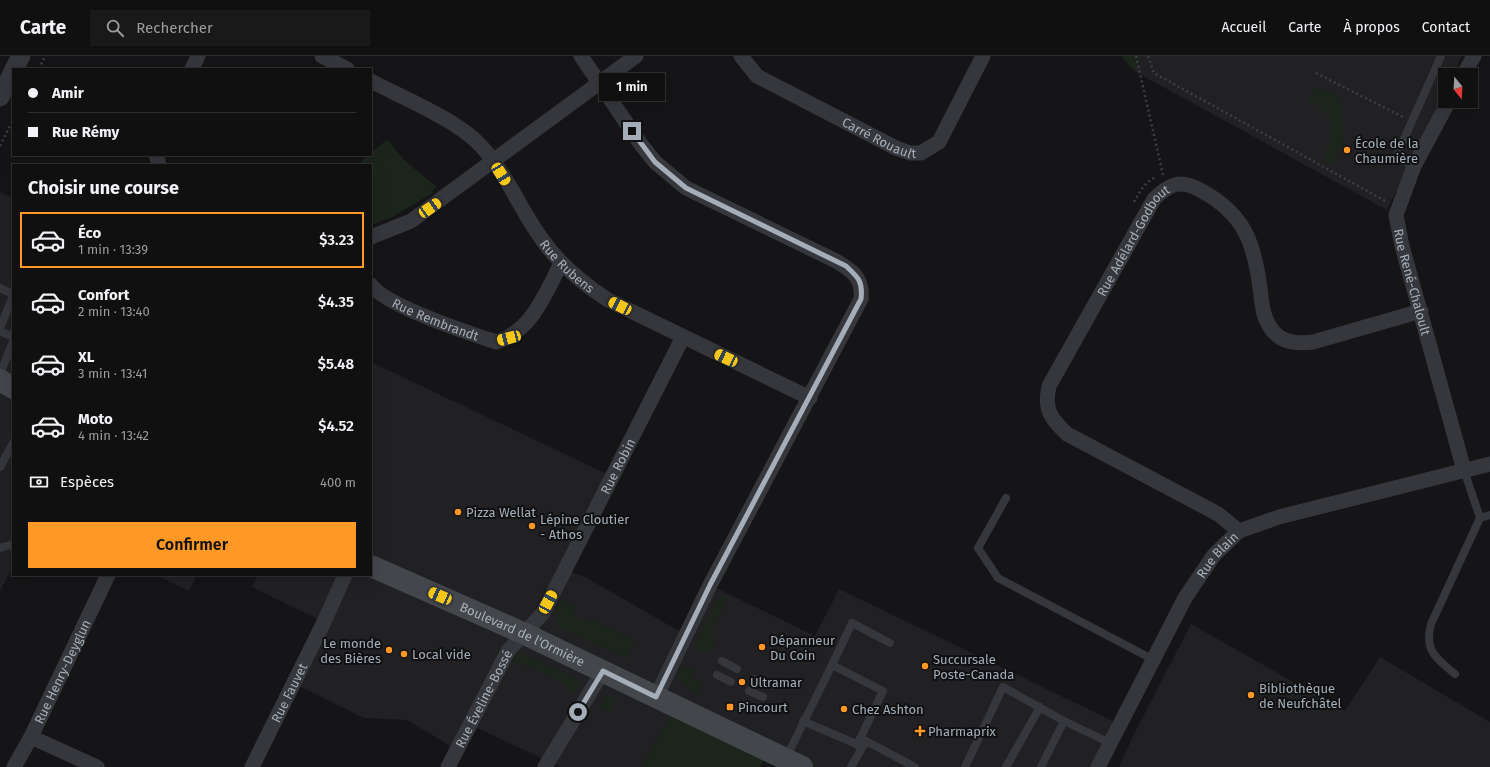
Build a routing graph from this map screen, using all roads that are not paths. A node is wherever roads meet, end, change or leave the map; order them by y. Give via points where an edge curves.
1 (21, 56) edge
2 (198, 56) edge
3 (322, 56) edge
4 (581, 56) edge
5 (636, 56) edge
6 (741, 56) edge
7 (983, 56) edge
8 (1440, 56) edge
9 (1474, 56) edge
10 (15, 68) edge
11 (192, 68) edge
12 (345, 68) edge
13 (1467, 68) edge
14 (12, 74) edge
15 (372, 82) edge
16 (599, 83) junction
17 (0, 97) edge
18 (1445, 108) edge
19 (493, 161) junction
20 (1414, 166) junction
21 (372, 237) edge
22 (561, 263) junction
23 (372, 287) edge
24 (2, 289) edge
25 (12, 294) edge
26 (0, 297) edge
27 (12, 298) edge
28 (1421, 311) junction
29 (0, 329) edge
30 (12, 336) edge
31 (684, 338) junction
32 (12, 344) edge
33 (0, 374) edge
34 (0, 380) edge
35 (12, 387) edge
36 (810, 398) junction
37 (12, 445) edge
38 (1490, 464) edge
39 (0, 467) edge
40 (1464, 470) junction
41 (1006, 498) dead end
42 (1490, 515) edge
43 (1480, 518) junction
44 (1239, 530) junction
45 (12, 544) edge
46 (0, 548) edge
47 (372, 566) edge
48 (108, 576) edge
49 (345, 576) edge
50 (523, 633) junction
51 (890, 644) dead end
52 (1152, 659) junction
53 (722, 661) dead end
54 (832, 665) junction
55 (737, 669) dead end
56 (603, 671) junction
57 (1455, 674) dead end
58 (717, 675) dead end
59 (755, 679) dead end
60 (731, 682) dead end
61 (769, 685) dead end
62 (749, 691) dead end
63 (656, 697) junction
64 (763, 697) dead end
65 (1040, 707) junction
66 (803, 721) junction
67 (1064, 721) junction
68 (31, 737) junction
69 (1110, 744) junction
70 (860, 746) junction
71 (793, 763) edge
72 (14, 767) edge
73 (97, 767) edge
74 (252, 767) edge
75 (448, 767) edge
76 (545, 767) edge
77 (851, 767) edge
78 (915, 767) edge
79 (965, 767) edge
80 (1006, 767) edge
81 (1041, 767) edge
82 (1098, 767) edge

1 - 10 street
2 - 11 street
3 - 12 street
4 - 16 street
5 - 16 street
6 - 7 street, Carré Rouault via 757,76 896,148 910,153 921,153 939,142
8 - 20 lane via 1396,157
9 - 13 street
14 - 17 street
15 - 19 street, Rue Rubens via 451,123 474,139
16 - 19 street
16 - 36 street via 655,162 686,188 836,261 857,276 862,287 861,299
18 - 20 street, Rue René-Chaloult
19 - 21 street via 411,221
19 - 22 street, Rue Rubens via 541,238
20 - 28 street, Rue René-Chaloult via 1396,215 1402,246
22 - 23 street, Rue Rembrandt via 545,296 521,330 509,338 496,342 403,307
22 - 31 street, Rue Rubens via 584,284 608,300
24 - 25 lane
24 - 26 lane
27 - 29 lane
28 - 40 street, Rue René-Chaloult
28 - 44 street, Rue Adélard-Godbout via 1313,342 1296,344 1281,338 1270,328 1264,315 1256,258 1251,243 1242,226 1228,209 1191,185 1166,187 1154,199 1049,386 1046,401 1049,413 1067,434 1218,514
29 - 30 lane
31 - 36 street, Rue Rubens
31 - 50 street, Rue Robin via 543,613
32 - 33 lane
34 - 35 main road
36 - 63 street via 710,585
37 - 39 lane
38 - 40 street, Rue Blain
40 - 43 lane
40 - 44 street, Rue Blain via 1279,516
41 - 52 lane via 978,548 998,578
42 - 43 lane
43 - 57 lane via 1429,633 1428,643 1435,658
44 - 52 street, Rue Blain via 1214,556 1184,598
45 - 46 lane
47 - 50 main road, Boulevard de l'Ormière
48 - 68 street, Rue Henry-Deyglun
49 - 74 street, Rue Fauvet
50 - 56 main road, Boulevard de l'Ormière
50 - 75 street, Rue Éveline-Bossé via 508,651
51 - 54 lane via 852,624
52 - 69 street, Rue Blain
53 - 55 lane
54 - 66 lane
54 - 70 lane via 883,691
56 - 63 main road, Boulevard de l'Ormière
56 - 76 street
58 - 60 lane
59 - 61 lane
62 - 64 lane
63 - 71 main road, Boulevard de l'Ormière
65 - 67 lane
65 - 79 lane via 1003,687
65 - 80 lane
66 - 70 lane
66 - 71 lane
67 - 69 lane
67 - 81 lane
68 - 72 street, Rue Henry-Deyglun
68 - 73 street
69 - 82 street, Rue Blain
70 - 77 lane
70 - 78 lane via 866,741

